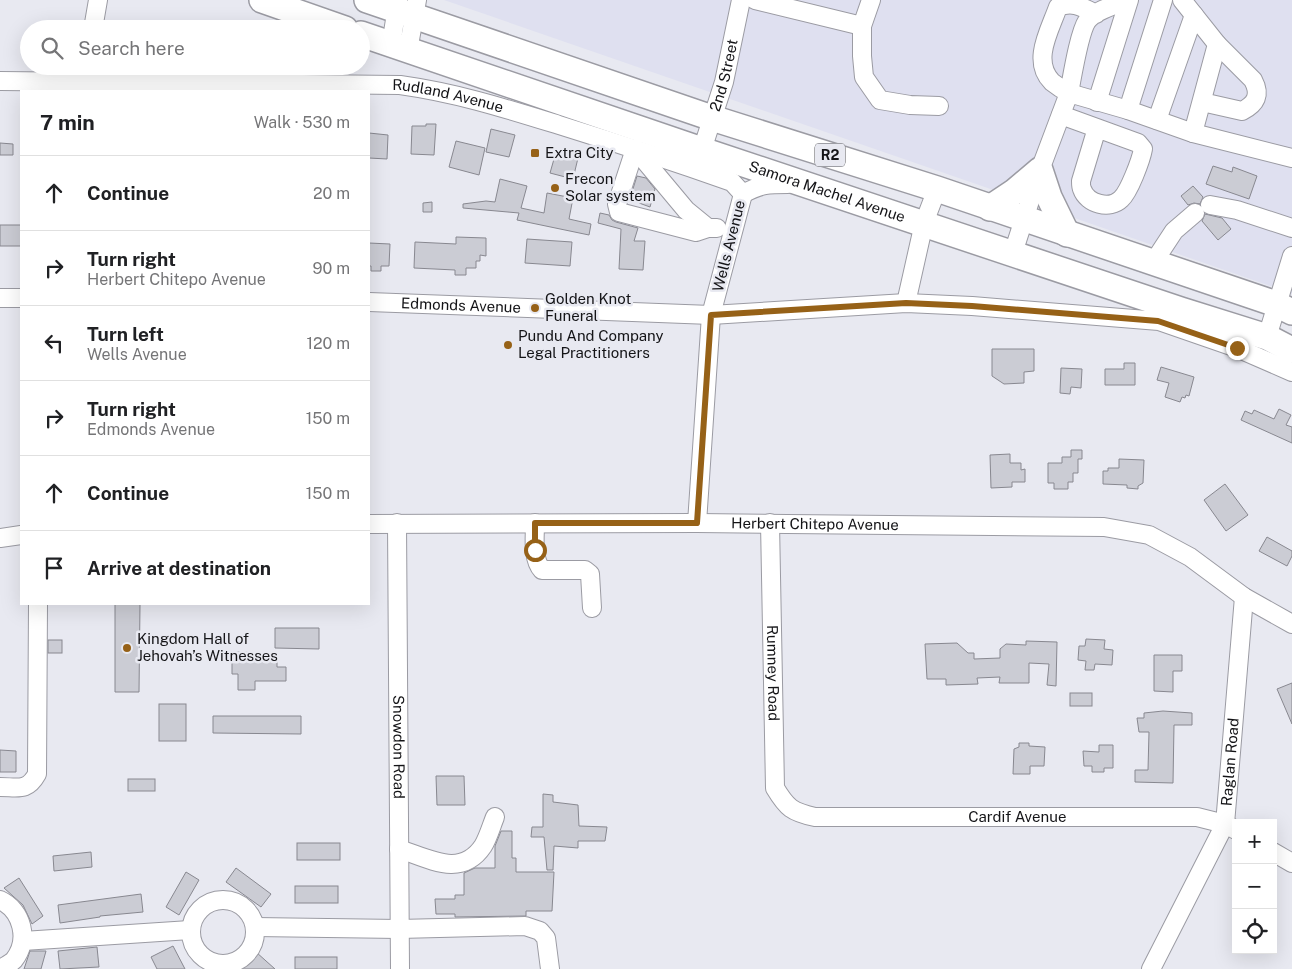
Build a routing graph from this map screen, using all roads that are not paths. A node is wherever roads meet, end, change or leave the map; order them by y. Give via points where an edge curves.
1 (98, 0) edge
2 (262, 0) edge
3 (367, 0) edge
4 (741, 0) edge
5 (755, 0) edge
6 (870, 0) edge
7 (1129, 0) edge
8 (1163, 0) edge
9 (1182, 0) edge
10 (406, 6) edge
11 (1096, 14) junction
12 (1194, 15) junction
13 (95, 20) edge
14 (319, 20) edge
15 (862, 26) junction
16 (370, 37) edge
17 (1217, 44) junction
18 (399, 48) junction
19 (85, 75) edge
20 (0, 82) edge
21 (214, 88) edge
22 (1069, 93) junction
23 (1097, 102) junction
24 (1202, 102) junction
25 (939, 106) dead end
26 (1128, 110) junction
27 (1062, 115) junction
28 (712, 118) junction
29 (1157, 120) junction
30 (1097, 128) dead end
31 (1194, 133) junction
32 (635, 149) junction
33 (702, 150) junction
34 (1292, 158) edge
35 (1040, 170) junction
36 (803, 184) junction
37 (738, 188) junction
38 (937, 189) junction
39 (990, 208) junction
40 (1024, 220) junction
41 (924, 223) junction
42 (708, 228) junction
43 (1292, 228) edge
44 (733, 229) junction
45 (1067, 234) junction
46 (1013, 253) junction
47 (1292, 256) edge
48 (1153, 263) junction
49 (0, 298) edge
50 (20, 298) edge
51 (370, 302) edge
52 (906, 303) junction
53 (1284, 308) edge
54 (711, 315) junction
55 (1267, 337) junction
56 (1292, 350) edge
57 (1292, 372) edge
58 (397, 523) junction
59 (535, 523) junction
60 (697, 523) junction
61 (770, 523) junction
62 (370, 524) edge
63 (20, 535) edge
64 (0, 538) edge
65 (1244, 596) junction
66 (38, 605) edge
67 (592, 608) dead end
68 (1292, 624) edge
69 (0, 787) edge
70 (797, 813) joint
71 (495, 818) dead end
72 (1230, 827) edge
73 (399, 849) junction
74 (1277, 854) edge
75 (1292, 862) edge
76 (0, 900) edge
77 (255, 928) junction
78 (399, 929) junction
79 (190, 930) junction
80 (23, 941) junction
81 (1, 969) edge
82 (400, 969) edge
83 (550, 969) edge
84 (1151, 969) edge

1 - 13 street
2 - 14 highway
3 - 10 highway, R2
4 - 28 street, 2nd Street via 724,82
5 - 15 street
6 - 15 street
7 - 11 street
7 - 23 street
8 - 26 street
9 - 12 street
10 - 18 street
10 - 28 highway, R2
11 - 22 street via 1087,22
11 - 22 street via 1077,4 1058,8 1042,52 1042,66 1051,81
12 - 17 street
12 - 29 street
15 - 25 street via 864,77 880,100
16 - 18 highway, Samora Machel Avenue / R2
17 - 24 street
17 - 24 street via 1253,80 1256,97 1252,106 1242,111
18 - 33 highway, Samora Machel Avenue / R2
19 - 20 street, Rudland Avenue
19 - 21 street, Rudland Avenue
21 - 32 street, Rudland Avenue via 400,86 438,90
22 - 23 street
22 - 27 street
23 - 26 street
24 - 31 street
26 - 29 street
27 - 30 street
27 - 35 street
28 - 33 street, 2nd Street
28 - 38 highway, R2
29 - 31 street
31 - 34 street
32 - 37 street, Rudland Avenue
32 - 42 street via 686,210
32 - 42 street via 616,204 619,212 696,232
33 - 36 highway, Samora Machel Avenue / R2
35 - 39 highway
35 - 40 street
35 - 45 highway
36 - 37 street
36 - 41 highway, Samora Machel Avenue / R2
37 - 44 street, Wells Avenue
38 - 39 highway, R2
38 - 41 street
39 - 40 highway, R2
40 - 45 highway, R2
40 - 46 street
41 - 46 highway, Samora Machel Avenue / R2
41 - 52 street
42 - 44 street
43 - 48 street via 1237,210 1203,209 1174,230
44 - 54 street, Wells Avenue
45 - 48 highway, R2
46 - 55 highway, Samora Machel Avenue / R2
47 - 53 street
48 - 53 highway, R2
49 - 50 street
51 - 54 street, Edmonds Avenue
52 - 54 street, Edmonds Avenue
52 - 57 street, Edmonds Avenue via 1158,321 1237,348
53 - 55 street
54 - 60 street, Wells Avenue
55 - 56 highway, Samora Machel Avenue / R2
58 - 59 street, Herbert Chitepo Avenue
58 - 62 street, Herbert Chitepo Avenue
58 - 73 street, Snowdon Road
59 - 60 street, Herbert Chitepo Avenue
59 - 67 street via 535,550 539,566 542,570 585,570 590,574
60 - 61 street, Herbert Chitepo Avenue
61 - 65 street, Herbert Chitepo Avenue via 1104,527 1149,535 1190,557
61 - 70 street, Rumney Road via 775,788 785,804
63 - 64 street
65 - 68 street, Herbert Chitepo Avenue
65 - 72 street, Raglan Road
66 - 69 street via 37,774 25,788
70 - 72 street, Cardif Avenue via 815,817 1197,817
71 - 73 street via 484,846 472,860 460,864 449,865
72 - 84 street, Raglan Road
73 - 78 street, Snowdon Road
74 - 75 street
76 - 80 street via 9,904 21,921
77 - 78 street
77 - 79 street via 247,910 231,900 212,901 196,912
77 - 79 street via 253,945 241,959 224,964 207,960 200,954 194,948
78 - 82 street, Snowdon Road
78 - 83 street via 525,926 540,931 546,938
79 - 80 street
80 - 81 street via 14,960

